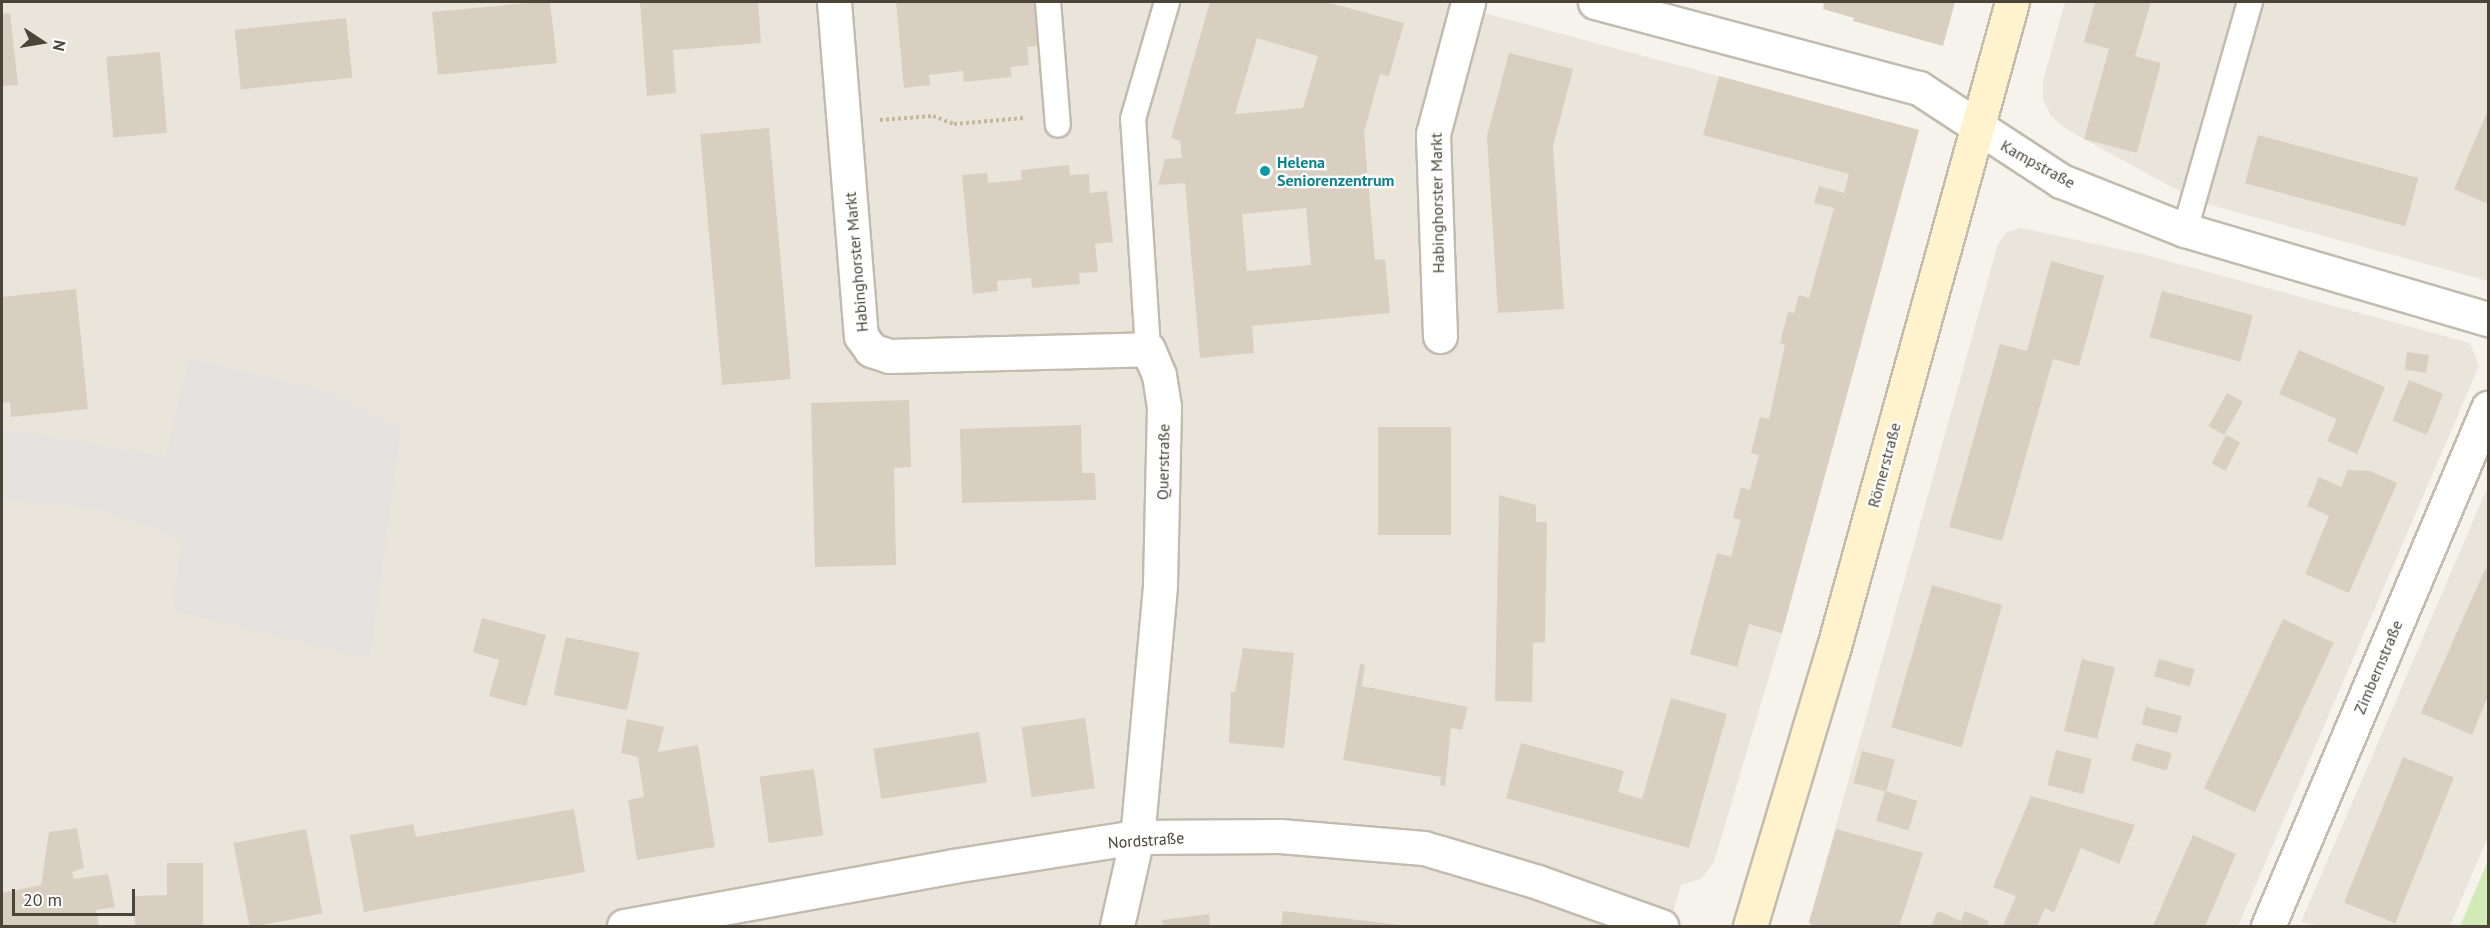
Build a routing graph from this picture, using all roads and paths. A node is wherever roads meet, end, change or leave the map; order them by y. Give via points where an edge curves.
1 (834, 2) edge
2 (1048, 2) edge
3 (1167, 2) edge
4 (1468, 2) edge
5 (1595, 2) edge
6 (2012, 2) edge
7 (2250, 2) edge
8 (1058, 120) joint
9 (844, 123) junction
10 (1977, 128) junction
11 (2186, 230) junction
12 (2488, 319) edge
13 (1440, 336) dead end
14 (1148, 349) junction
15 (2488, 408) edge
16 (1137, 837) junction
17 (624, 927) edge
18 (1117, 927) edge
19 (1661, 927) edge
20 (1750, 927) edge
21 (2268, 927) edge

1 - 9 street, Habinghorster Markt
2 - 8 lane
3 - 14 lane, Querstraße via 1133,118
4 - 13 street, Habinghorster Markt via 1433,134
5 - 10 street, Kampstraße via 1918,88 1943,100
6 - 10 main road, Römerstraße
7 - 11 lane
8 - 9 path via 954,124 933,116
9 - 14 street, Habinghorster Markt via 861,336 871,350 889,356
10 - 11 street, Kampstraße via 2061,181
10 - 20 main road, Römerstraße via 1833,650
11 - 12 street, Kampstraße
14 - 16 street, Querstraße via 1159,375 1164,407 1160,586
15 - 21 street, Zimbernstraße
16 - 17 street, Nordstraße via 953,866
16 - 18 street, Querstraße
16 - 19 street, Nordstraße via 1280,836 1424,848 1538,882

